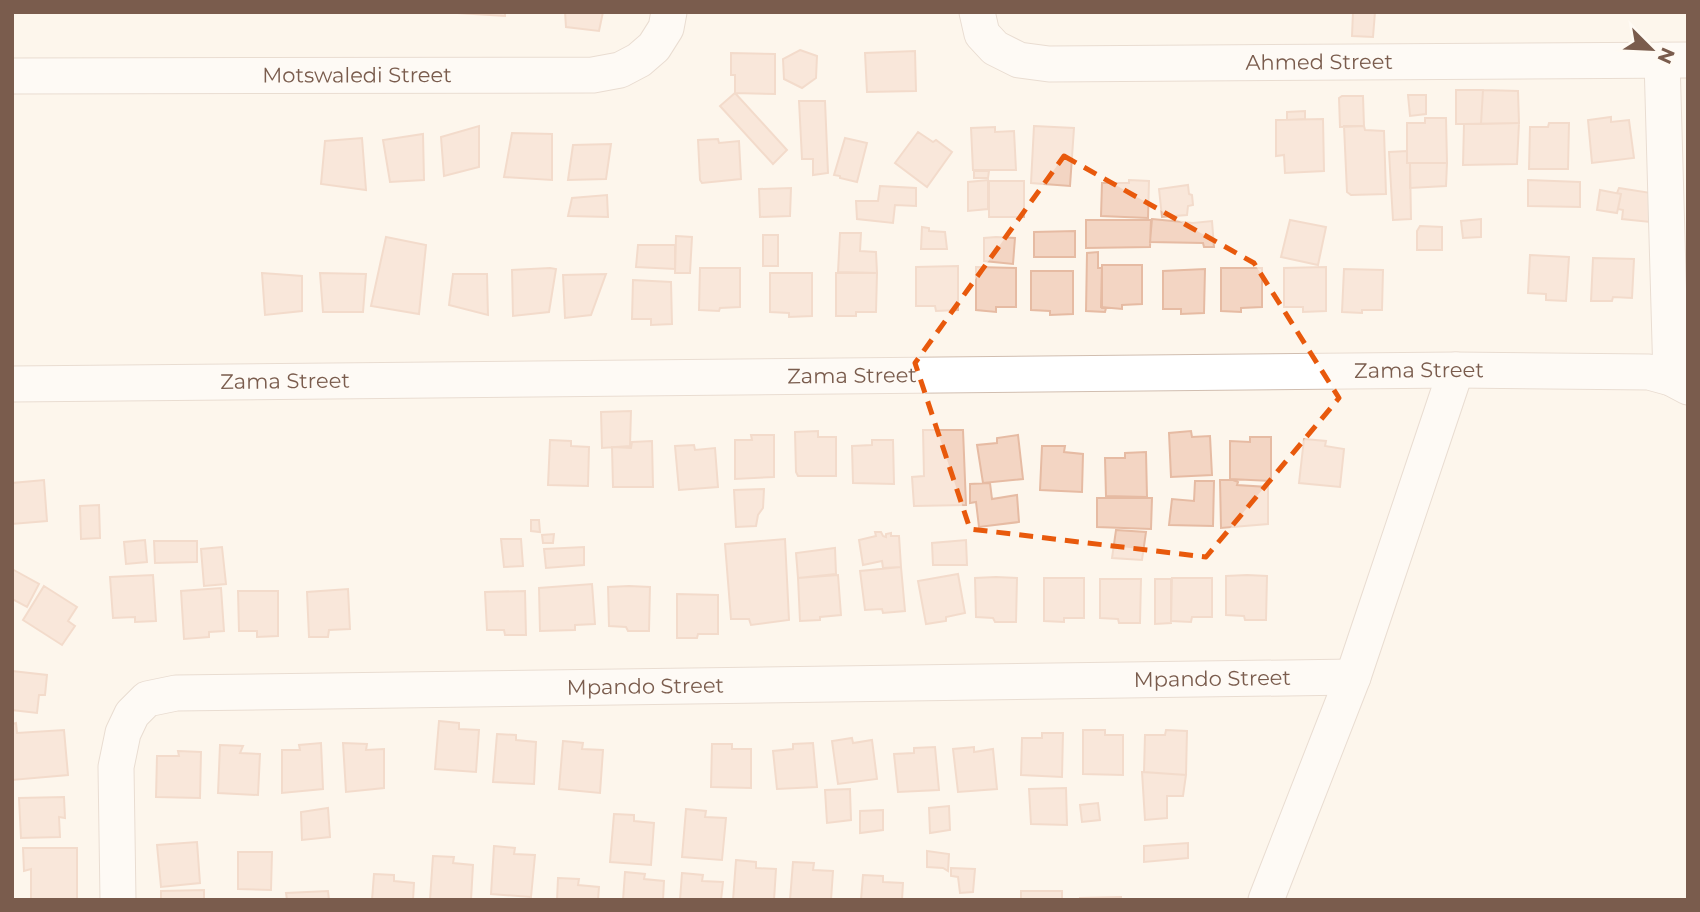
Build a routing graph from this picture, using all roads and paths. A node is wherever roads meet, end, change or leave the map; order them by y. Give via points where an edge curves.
1 (669, 12) edge
2 (977, 12) edge
3 (1675, 60) edge
4 (12, 76) edge
5 (1456, 370) junction
6 (1680, 383) edge
7 (12, 384) edge
8 (1353, 677) junction
9 (118, 900) edge
10 (1266, 900) edge

1 - 4 street, Motswaledi Street via 666,28 639,61 593,75
2 - 3 street, Ahmed Street via 982,34 995,48 1019,60 1049,64
3 - 6 street
5 - 6 street, Zama Street via 1649,372
5 - 7 street, Zama Street
5 - 8 street
8 - 9 street, Mpando Street via 176,692 147,699 132,714 123,733 116,767
8 - 10 street

